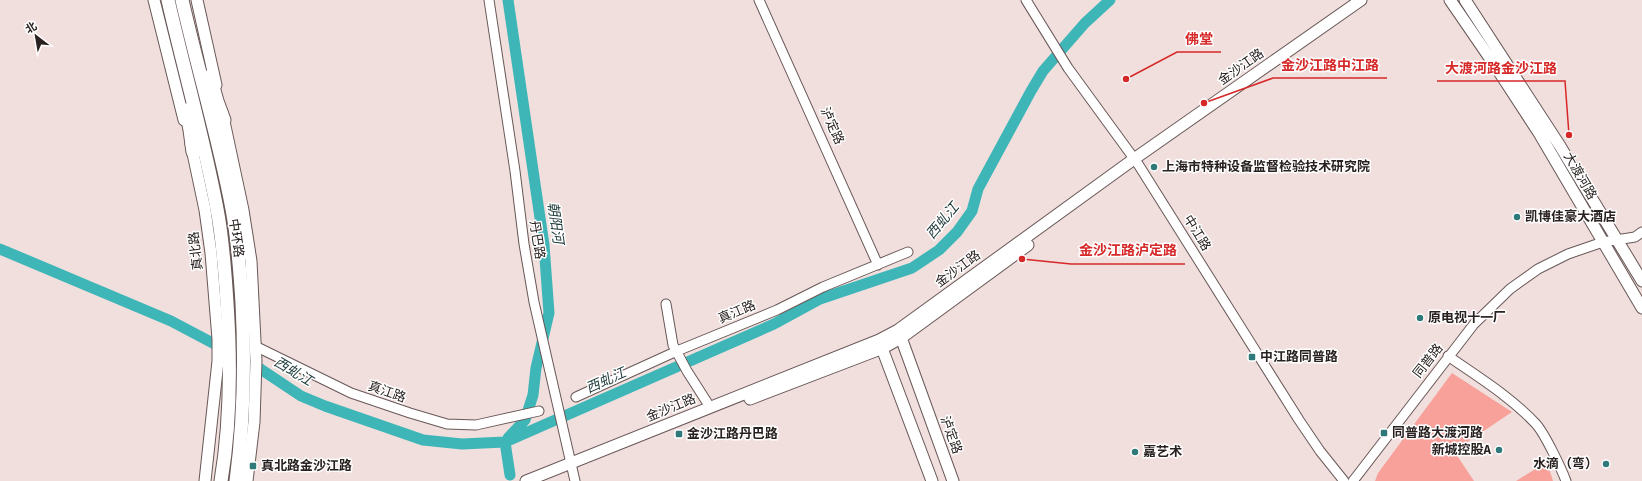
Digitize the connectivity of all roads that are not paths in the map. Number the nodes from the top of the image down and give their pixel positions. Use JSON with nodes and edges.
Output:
{"nodes":[{"id":1,"x":154,"y":0,"type":"edge"},
{"id":2,"x":167,"y":0,"type":"edge"},
{"id":3,"x":182,"y":0,"type":"edge"},
{"id":4,"x":188,"y":0,"type":"edge"},
{"id":5,"x":197,"y":0,"type":"edge"},
{"id":6,"x":488,"y":0,"type":"edge"},
{"id":7,"x":759,"y":0,"type":"edge"},
{"id":8,"x":1026,"y":0,"type":"edge"},
{"id":9,"x":1362,"y":0,"type":"edge"},
{"id":10,"x":1372,"y":0,"type":"edge"},
{"id":11,"x":1450,"y":0,"type":"edge"},
{"id":12,"x":1465,"y":0,"type":"edge"},
{"id":13,"x":224,"y":120,"type":"junction"},
{"id":14,"x":193,"y":152,"type":"junction"},
{"id":15,"x":1136,"y":162,"type":"junction"},
{"id":16,"x":1642,"y":232,"type":"edge"},
{"id":17,"x":1617,"y":239,"type":"junction"},
{"id":18,"x":1603,"y":242,"type":"junction"},
{"id":19,"x":908,"y":252,"type":"dead end"},
{"id":20,"x":878,"y":265,"type":"junction"},
{"id":21,"x":1642,"y":281,"type":"edge"},
{"id":22,"x":666,"y":304,"type":"dead end"},
{"id":23,"x":1642,"y":308,"type":"edge"},
{"id":24,"x":899,"y":334,"type":"junction"},
{"id":25,"x":224,"y":342,"type":"junction"},
{"id":26,"x":881,"y":344,"type":"junction"},
{"id":27,"x":255,"y":346,"type":"junction"},
{"id":28,"x":677,"y":353,"type":"junction"},
{"id":29,"x":1448,"y":356,"type":"junction"},
{"id":30,"x":576,"y":397,"type":"dead end"},
{"id":31,"x":710,"y":407,"type":"junction"},
{"id":32,"x":539,"y":411,"type":"dead end"},
{"id":33,"x":572,"y":466,"type":"junction"},
{"id":34,"x":205,"y":481,"type":"edge"},
{"id":35,"x":221,"y":481,"type":"edge"},
{"id":36,"x":236,"y":481,"type":"edge"},
{"id":37,"x":247,"y":481,"type":"edge"},
{"id":38,"x":526,"y":481,"type":"edge"},
{"id":39,"x":542,"y":481,"type":"edge"},
{"id":40,"x":575,"y":481,"type":"edge"},
{"id":41,"x":932,"y":481,"type":"edge"},
{"id":42,"x":953,"y":481,"type":"edge"},
{"id":43,"x":1344,"y":481,"type":"edge"},
{"id":44,"x":1353,"y":481,"type":"edge"},
{"id":45,"x":1566,"y":481,"type":"edge"}],
"edges":[{"from":1,"to":14,"type":"main road","name":"真北路"},
{"from":2,"to":14,"type":"highway"},
{"from":2,"to":25,"type":"highway","name":"中环路"},
{"from":3,"to":36,"type":"highway","name":"中环路"},
{"from":4,"to":13,"type":"highway"},
{"from":5,"to":13,"type":"main road"},
{"from":6,"to":33,"type":"street","name":"丹巴路"},
{"from":7,"to":20,"type":"street","name":"泸定路"},
{"from":8,"to":15,"type":"street","name":"中江路"},
{"from":9,"to":15,"type":"main road","name":"金沙江路"},
{"from":10,"to":15,"type":"main road","name":"金沙江路"},
{"from":11,"to":18,"type":"main road","name":"大渡河路"},
{"from":12,"to":17,"type":"main road","name":"大渡河路"},
{"from":13,"to":27,"type":"main road"},
{"from":14,"to":25,"type":"main road","name":"真北路"},
{"from":15,"to":24,"type":"main road","name":"金沙江路"},
{"from":15,"to":43,"type":"street","name":"中江路"},
{"from":16,"to":17,"type":"street","name":"同普路"},
{"from":17,"to":18,"type":"street","name":"同普路"},
{"from":17,"to":21,"type":"main road","name":"大渡河路"},
{"from":18,"to":23,"type":"main road","name":"大渡河路"},
{"from":18,"to":29,"type":"street","name":"同普路"},
{"from":19,"to":20,"type":"street","name":"真江路"},
{"from":20,"to":28,"type":"street","name":"真江路"},
{"from":22,"to":28,"type":"street"},
{"from":24,"to":26,"type":"main road","name":"金沙江路"},
{"from":24,"to":42,"type":"main road","name":"泸定路"},
{"from":25,"to":34,"type":"main road","name":"真北路"},
{"from":25,"to":35,"type":"highway","name":"中环路"},
{"from":26,"to":31,"type":"main road","name":"金沙江路"},
{"from":26,"to":33,"type":"main road","name":"金沙江路"},
{"from":26,"to":41,"type":"main road"},
{"from":27,"to":32,"type":"street","name":"真江路"},
{"from":27,"to":37,"type":"main road"},
{"from":28,"to":30,"type":"street","name":"真江路"},
{"from":28,"to":31,"type":"street"},
{"from":29,"to":44,"type":"street","name":"同普路"},
{"from":29,"to":45,"type":"street"},
{"from":31,"to":33,"type":"main road","name":"金沙江路"},
{"from":33,"to":38,"type":"main road","name":"金沙江路"},
{"from":33,"to":39,"type":"main road","name":"金沙江路"},
{"from":33,"to":40,"type":"street","name":"丹巴路"}]}
